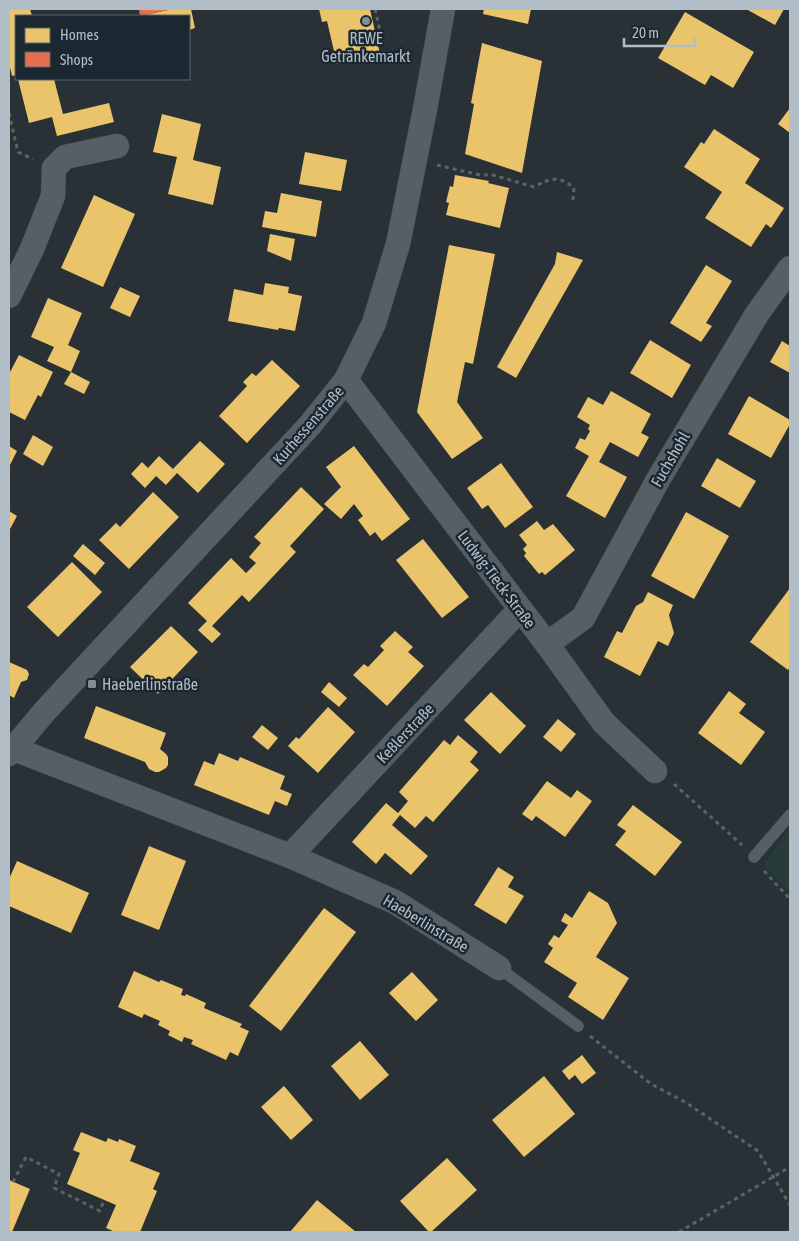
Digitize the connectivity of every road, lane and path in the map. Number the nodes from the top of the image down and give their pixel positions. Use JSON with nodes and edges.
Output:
{"nodes":[{"id":1,"x":375,"y":9,"type":"edge"},
{"id":2,"x":443,"y":9,"type":"edge"},
{"id":3,"x":384,"y":48,"type":"dead end"},
{"id":4,"x":9,"y":112,"type":"edge"},
{"id":5,"x":118,"y":146,"type":"dead end"},
{"id":6,"x":434,"y":164,"type":"dead end"},
{"id":7,"x":54,"y":168,"type":"junction"},
{"id":8,"x":573,"y":200,"type":"dead end"},
{"id":9,"x":790,"y":268,"type":"edge"},
{"id":10,"x":9,"y":296,"type":"edge"},
{"id":11,"x":346,"y":380,"type":"junction"},
{"id":12,"x":520,"y":609,"type":"junction"},
{"id":13,"x":547,"y":644,"type":"junction"},
{"id":14,"x":10,"y":750,"type":"edge"},
{"id":15,"x":655,"y":771,"type":"joint"},
{"id":16,"x":790,"y":815,"type":"edge"},
{"id":17,"x":290,"y":856,"type":"junction"},
{"id":18,"x":754,"y":857,"type":"junction"},
{"id":19,"x":790,"y":899,"type":"edge"},
{"id":20,"x":499,"y":968,"type":"joint"},
{"id":21,"x":578,"y":1026,"type":"joint"},
{"id":22,"x":790,"y":1167,"type":"edge"},
{"id":23,"x":774,"y":1177,"type":"junction"},
{"id":24,"x":13,"y":1182,"type":"dead end"},
{"id":25,"x":104,"y":1200,"type":"dead end"},
{"id":26,"x":790,"y":1205,"type":"edge"},
{"id":27,"x":679,"y":1232,"type":"edge"}],
"edges":[{"from":1,"to":3,"type":"path"},
{"from":2,"to":11,"type":"street","name":"Kurhessenstraße"},
{"from":4,"to":7,"type":"path"},
{"from":5,"to":7,"type":"street"},
{"from":6,"to":8,"type":"path"},
{"from":7,"to":10,"type":"street"},
{"from":9,"to":13,"type":"street","name":"Fuchshohl"},
{"from":11,"to":12,"type":"street","name":"Ludwig-Tieck-Straße"},
{"from":11,"to":14,"type":"street","name":"Kurhessenstraße"},
{"from":12,"to":13,"type":"street","name":"Ludwig-Tieck-Straße"},
{"from":12,"to":17,"type":"street","name":"Keßlerstraße"},
{"from":13,"to":15,"type":"street","name":"Ludwig-Tieck-Straße"},
{"from":14,"to":17,"type":"street","name":"Haeberlinstraße"},
{"from":15,"to":18,"type":"path"},
{"from":16,"to":18,"type":"lane"},
{"from":17,"to":20,"type":"street","name":"Haeberlinstraße"},
{"from":18,"to":19,"type":"path"},
{"from":20,"to":21,"type":"lane","name":"Haeberlinstraße"},
{"from":21,"to":23,"type":"path"},
{"from":22,"to":23,"type":"path"},
{"from":23,"to":26,"type":"path"},
{"from":23,"to":27,"type":"path"},
{"from":24,"to":25,"type":"path"}]}
